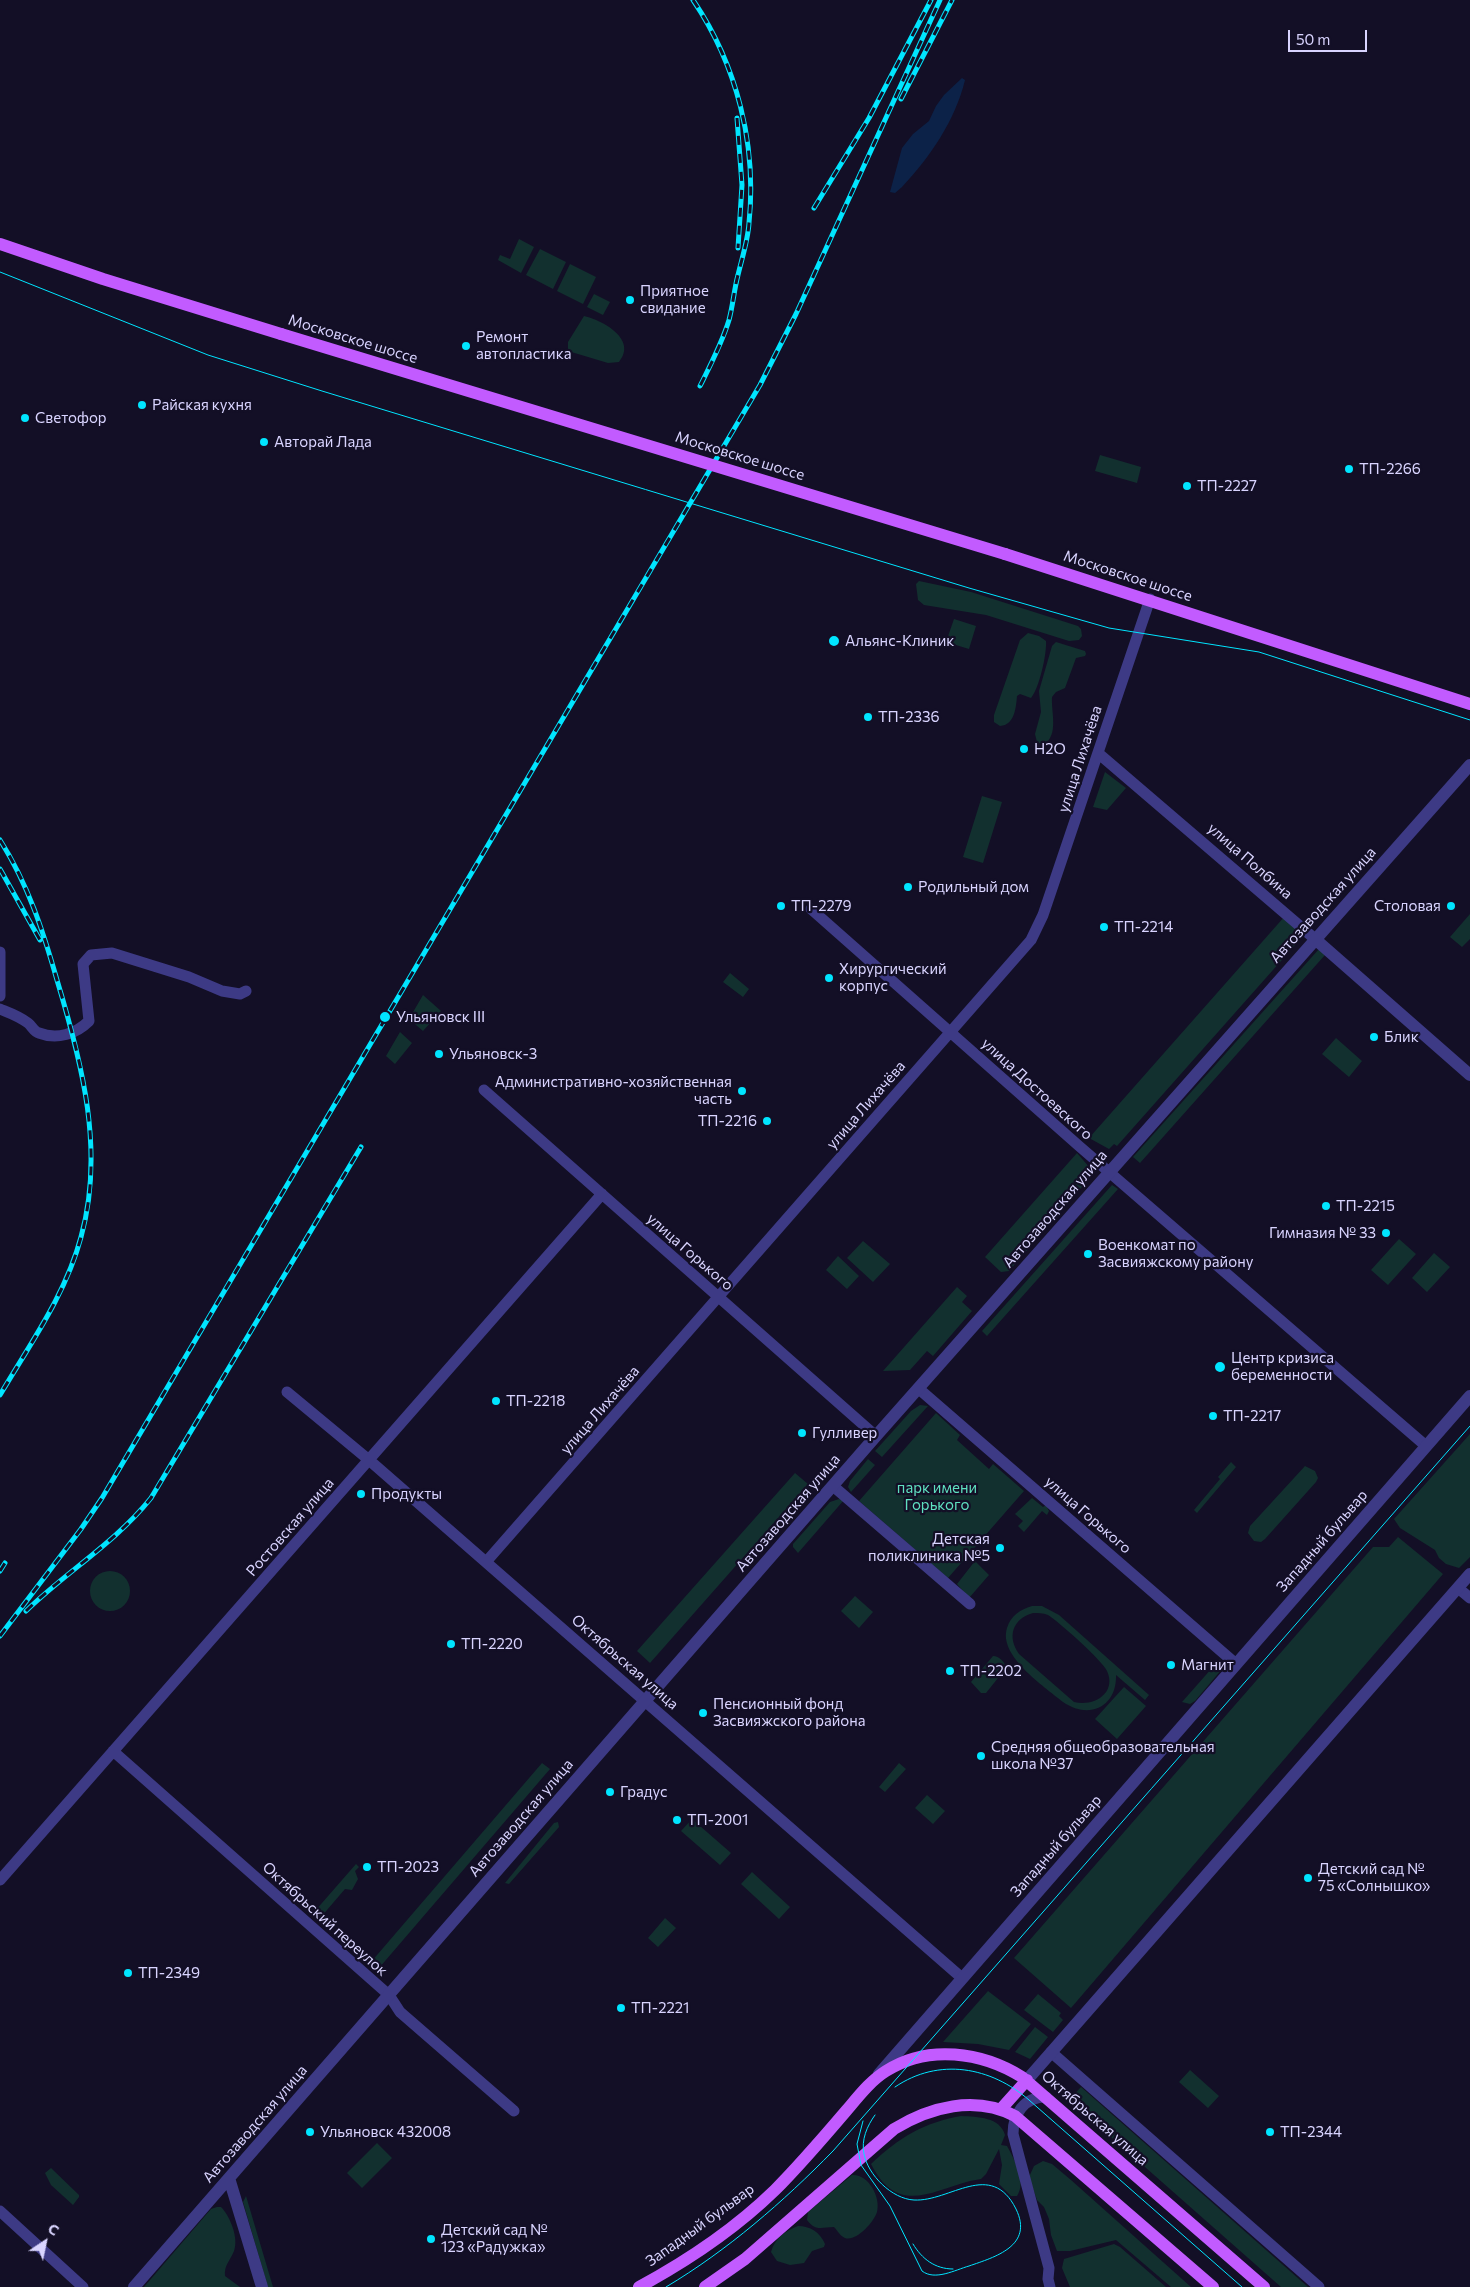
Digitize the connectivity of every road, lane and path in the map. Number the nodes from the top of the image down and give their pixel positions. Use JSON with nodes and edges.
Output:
{"nodes":[{"id":1,"x":0,"y":244,"type":"edge"},
{"id":2,"x":1150,"y":599,"type":"junction"},
{"id":3,"x":1470,"y":704,"type":"edge"},
{"id":4,"x":1098,"y":753,"type":"junction"},
{"id":5,"x":1470,"y":764,"type":"edge"},
{"id":6,"x":811,"y":909,"type":"dead end"},
{"id":7,"x":1315,"y":939,"type":"junction"},
{"id":8,"x":0,"y":952,"type":"edge"},
{"id":9,"x":246,"y":991,"type":"dead end"},
{"id":10,"x":0,"y":996,"type":"edge"},
{"id":11,"x":0,"y":1009,"type":"edge"},
{"id":12,"x":950,"y":1031,"type":"junction"},
{"id":13,"x":1470,"y":1075,"type":"edge"},
{"id":14,"x":484,"y":1090,"type":"dead end"},
{"id":15,"x":1108,"y":1172,"type":"junction"},
{"id":16,"x":602,"y":1194,"type":"junction"},
{"id":17,"x":719,"y":1298,"type":"junction"},
{"id":18,"x":919,"y":1389,"type":"junction"},
{"id":19,"x":288,"y":1392,"type":"dead end"},
{"id":20,"x":1470,"y":1396,"type":"edge"},
{"id":21,"x":876,"y":1436,"type":"junction"},
{"id":22,"x":1426,"y":1446,"type":"junction"},
{"id":23,"x":369,"y":1460,"type":"junction"},
{"id":24,"x":833,"y":1486,"type":"junction"},
{"id":25,"x":486,"y":1562,"type":"junction"},
{"id":26,"x":1470,"y":1574,"type":"edge"},
{"id":27,"x":1458,"y":1588,"type":"junction"},
{"id":28,"x":1470,"y":1598,"type":"edge"},
{"id":29,"x":970,"y":1604,"type":"dead end"},
{"id":30,"x":1236,"y":1664,"type":"junction"},
{"id":31,"x":645,"y":1701,"type":"junction"},
{"id":32,"x":113,"y":1751,"type":"junction"},
{"id":33,"x":0,"y":1880,"type":"edge"},
{"id":34,"x":962,"y":1978,"type":"junction"},
{"id":35,"x":389,"y":1995,"type":"junction"},
{"id":36,"x":1051,"y":2052,"type":"junction"},
{"id":37,"x":876,"y":2078,"type":"junction"},
{"id":38,"x":1027,"y":2080,"type":"junction"},
{"id":39,"x":1046,"y":2097,"type":"junction"},
{"id":40,"x":1011,"y":2098,"type":"junction"},
{"id":41,"x":1001,"y":2109,"type":"junction"},
{"id":42,"x":514,"y":2111,"type":"dead end"},
{"id":43,"x":1015,"y":2116,"type":"junction"},
{"id":44,"x":229,"y":2178,"type":"junction"},
{"id":45,"x":0,"y":2211,"type":"edge"},
{"id":46,"x":83,"y":2287,"type":"edge"},
{"id":47,"x":134,"y":2287,"type":"edge"},
{"id":48,"x":262,"y":2287,"type":"edge"},
{"id":49,"x":639,"y":2287,"type":"edge"},
{"id":50,"x":705,"y":2287,"type":"edge"},
{"id":51,"x":1050,"y":2287,"type":"edge"},
{"id":52,"x":1213,"y":2287,"type":"edge"},
{"id":53,"x":1264,"y":2287,"type":"edge"},
{"id":54,"x":1319,"y":2287,"type":"edge"}],
"edges":[{"from":1,"to":2,"type":"main road","name":"Московское шоссе","bridge":true},
{"from":2,"to":3,"type":"main road","name":"Московское шоссе"},
{"from":2,"to":4,"type":"street","name":"улица Лихачёва"},
{"from":4,"to":7,"type":"street","name":"улица Полбина"},
{"from":4,"to":12,"type":"street","name":"улица Лихачёва"},
{"from":5,"to":7,"type":"street","name":"Автозаводская улица"},
{"from":6,"to":12,"type":"street","name":"улица Достоевского"},
{"from":7,"to":13,"type":"street","name":"улица Полбина"},
{"from":7,"to":15,"type":"street","name":"Автозаводская улица"},
{"from":8,"to":10,"type":"street"},
{"from":9,"to":11,"type":"street"},
{"from":12,"to":15,"type":"street","name":"улица Достоевского"},
{"from":12,"to":17,"type":"street","name":"улица Лихачёва"},
{"from":14,"to":16,"type":"street","name":"улица Горького"},
{"from":15,"to":18,"type":"street","name":"Автозаводская улица"},
{"from":15,"to":22,"type":"street","name":"улица Достоевского"},
{"from":16,"to":17,"type":"street","name":"улица Горького"},
{"from":16,"to":23,"type":"street","name":"Ростовская улица"},
{"from":17,"to":21,"type":"street","name":"улица Горького"},
{"from":17,"to":25,"type":"street","name":"улица Лихачёва"},
{"from":18,"to":21,"type":"street","name":"Автозаводская улица"},
{"from":18,"to":30,"type":"street","name":"улица Горького"},
{"from":19,"to":23,"type":"street","name":"Октябрьская улица"},
{"from":20,"to":22,"type":"street","name":"Западный бульвар"},
{"from":21,"to":24,"type":"street","name":"Автозаводская улица"},
{"from":22,"to":30,"type":"street","name":"Западный бульвар"},
{"from":23,"to":25,"type":"street","name":"Октябрьская улица"},
{"from":23,"to":32,"type":"street","name":"Ростовская улица"},
{"from":24,"to":29,"type":"street"},
{"from":24,"to":31,"type":"street","name":"Автозаводская улица"},
{"from":25,"to":31,"type":"street","name":"Октябрьская улица"},
{"from":26,"to":27,"type":"street"},
{"from":27,"to":28,"type":"street"},
{"from":27,"to":36,"type":"street"},
{"from":30,"to":34,"type":"street","name":"Западный бульвар"},
{"from":31,"to":34,"type":"street","name":"Октябрьская улица"},
{"from":31,"to":35,"type":"street","name":"Автозаводская улица"},
{"from":32,"to":33,"type":"street","name":"Ростовская улица"},
{"from":32,"to":35,"type":"street","name":"Октябрьский переулок"},
{"from":34,"to":37,"type":"street","name":"Западный бульвар"},
{"from":35,"to":42,"type":"street","name":"Октябрьский переулок"},
{"from":35,"to":44,"type":"street","name":"Автозаводская улица"},
{"from":36,"to":38,"type":"street"},
{"from":36,"to":54,"type":"street"},
{"from":37,"to":38,"type":"main road","name":"Октябрьская улица"},
{"from":37,"to":49,"type":"main road","name":"Западный бульвар"},
{"from":38,"to":39,"type":"main road","name":"Октябрьская улица"},
{"from":38,"to":40,"type":"main road"},
{"from":39,"to":43,"type":"street"},
{"from":39,"to":53,"type":"main road","name":"Октябрьская улица"},
{"from":40,"to":41,"type":"main road"},
{"from":40,"to":43,"type":"street"},
{"from":41,"to":43,"type":"main road"},
{"from":41,"to":50,"type":"main road"},
{"from":43,"to":51,"type":"street"},
{"from":43,"to":52,"type":"main road"},
{"from":44,"to":47,"type":"street","name":"Автозаводская улица"},
{"from":44,"to":48,"type":"street"},
{"from":45,"to":46,"type":"street"}]}
